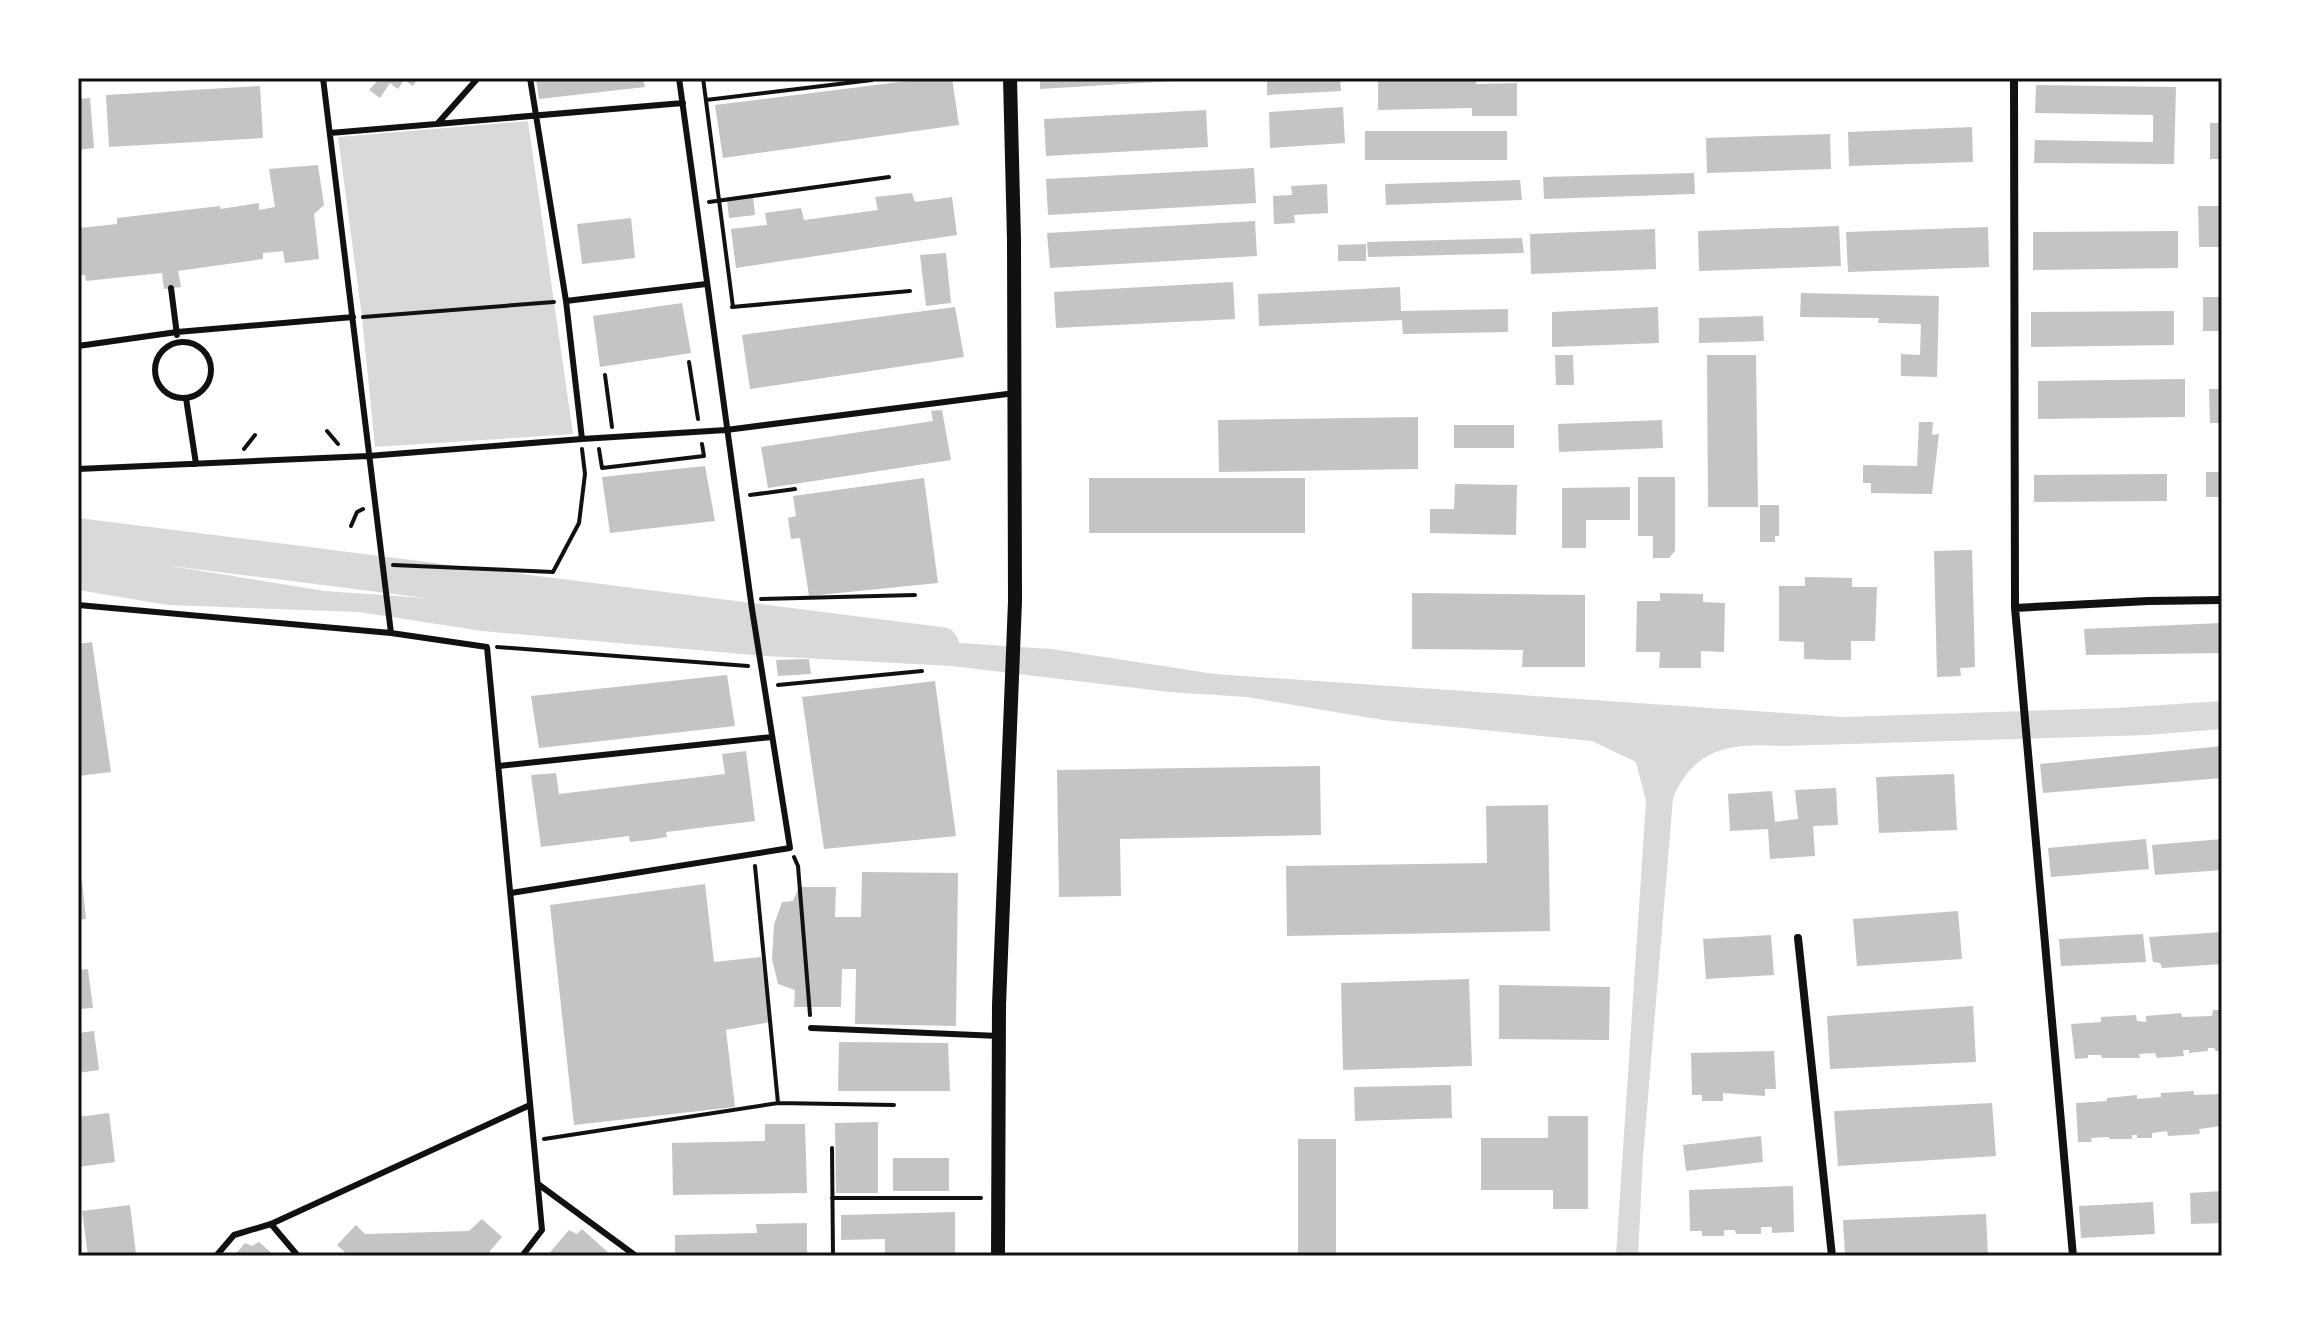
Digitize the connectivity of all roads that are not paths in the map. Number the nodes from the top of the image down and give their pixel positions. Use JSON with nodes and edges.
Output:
{"nodes":[{"id":1,"x":323,"y":78,"type":"edge"},
{"id":2,"x":478,"y":78,"type":"edge"},
{"id":3,"x":530,"y":78,"type":"edge"},
{"id":4,"x":679,"y":78,"type":"edge"},
{"id":5,"x":1010,"y":78,"type":"edge"},
{"id":6,"x":2014,"y":78,"type":"edge"},
{"id":7,"x":683,"y":103,"type":"junction"},
{"id":8,"x":535,"y":115,"type":"junction"},
{"id":9,"x":437,"y":123,"type":"junction"},
{"id":10,"x":330,"y":133,"type":"junction"},
{"id":11,"x":706,"y":284,"type":"junction"},
{"id":12,"x":171,"y":288,"type":"dead end"},
{"id":13,"x":566,"y":301,"type":"junction"},
{"id":14,"x":353,"y":317,"type":"junction"},
{"id":15,"x":177,"y":332,"type":"junction"},
{"id":16,"x":178,"y":342,"type":"junction"},
{"id":17,"x":78,"y":346,"type":"edge"},
{"id":18,"x":1015,"y":393,"type":"junction"},
{"id":19,"x":186,"y":398,"type":"junction"},
{"id":20,"x":726,"y":430,"type":"junction"},
{"id":21,"x":582,"y":439,"type":"junction"},
{"id":22,"x":368,"y":456,"type":"junction"},
{"id":23,"x":196,"y":464,"type":"junction"},
{"id":24,"x":78,"y":469,"type":"edge"},
{"id":25,"x":2222,"y":600,"type":"edge"},
{"id":26,"x":78,"y":605,"type":"edge"},
{"id":27,"x":2015,"y":608,"type":"junction"},
{"id":28,"x":391,"y":633,"type":"junction"},
{"id":29,"x":772,"y":737,"type":"junction"},
{"id":30,"x":499,"y":766,"type":"junction"},
{"id":31,"x":511,"y":893,"type":"junction"},
{"id":32,"x":1798,"y":938,"type":"dead end"},
{"id":33,"x":811,"y":1028,"type":"road end"},
{"id":34,"x":999,"y":1036,"type":"junction"},
{"id":35,"x":530,"y":1105,"type":"junction"},
{"id":36,"x":538,"y":1184,"type":"junction"},
{"id":37,"x":271,"y":1224,"type":"junction"},
{"id":38,"x":216,"y":1256,"type":"edge"},
{"id":39,"x":298,"y":1256,"type":"edge"},
{"id":40,"x":522,"y":1256,"type":"edge"},
{"id":41,"x":636,"y":1256,"type":"edge"},
{"id":42,"x":998,"y":1256,"type":"edge"},
{"id":43,"x":1832,"y":1256,"type":"edge"},
{"id":44,"x":2073,"y":1256,"type":"edge"}],
"edges":[{"from":1,"to":10,"type":"lane"},
{"from":2,"to":9,"type":"lane"},
{"from":3,"to":8,"type":"lane"},
{"from":4,"to":7,"type":"lane"},
{"from":5,"to":18,"type":"street"},
{"from":6,"to":27,"type":"street"},
{"from":7,"to":8,"type":"lane"},
{"from":7,"to":11,"type":"lane"},
{"from":8,"to":9,"type":"lane"},
{"from":8,"to":13,"type":"lane"},
{"from":9,"to":10,"type":"lane"},
{"from":10,"to":14,"type":"lane"},
{"from":11,"to":13,"type":"lane"},
{"from":11,"to":20,"type":"lane"},
{"from":12,"to":15,"type":"lane"},
{"from":13,"to":21,"type":"lane"},
{"from":14,"to":15,"type":"lane"},
{"from":14,"to":22,"type":"lane"},
{"from":15,"to":16,"type":"lane"},
{"from":15,"to":17,"type":"lane"},
{"from":16,"to":19,"type":"lane"},
{"from":16,"to":19,"type":"lane"},
{"from":18,"to":20,"type":"lane"},
{"from":18,"to":34,"type":"street"},
{"from":19,"to":23,"type":"lane"},
{"from":20,"to":21,"type":"lane"},
{"from":20,"to":29,"type":"lane"},
{"from":21,"to":22,"type":"lane"},
{"from":22,"to":23,"type":"lane"},
{"from":22,"to":28,"type":"lane"},
{"from":23,"to":24,"type":"lane"},
{"from":25,"to":27,"type":"street"},
{"from":26,"to":28,"type":"lane"},
{"from":27,"to":44,"type":"street"},
{"from":28,"to":30,"type":"lane"},
{"from":29,"to":30,"type":"lane"},
{"from":29,"to":31,"type":"lane"},
{"from":30,"to":31,"type":"lane"},
{"from":31,"to":35,"type":"lane"},
{"from":32,"to":43,"type":"street"},
{"from":33,"to":34,"type":"lane"},
{"from":34,"to":42,"type":"street"},
{"from":35,"to":36,"type":"lane"},
{"from":35,"to":37,"type":"lane"},
{"from":36,"to":40,"type":"lane"},
{"from":36,"to":41,"type":"lane"},
{"from":37,"to":38,"type":"lane"},
{"from":37,"to":39,"type":"lane"}]}
